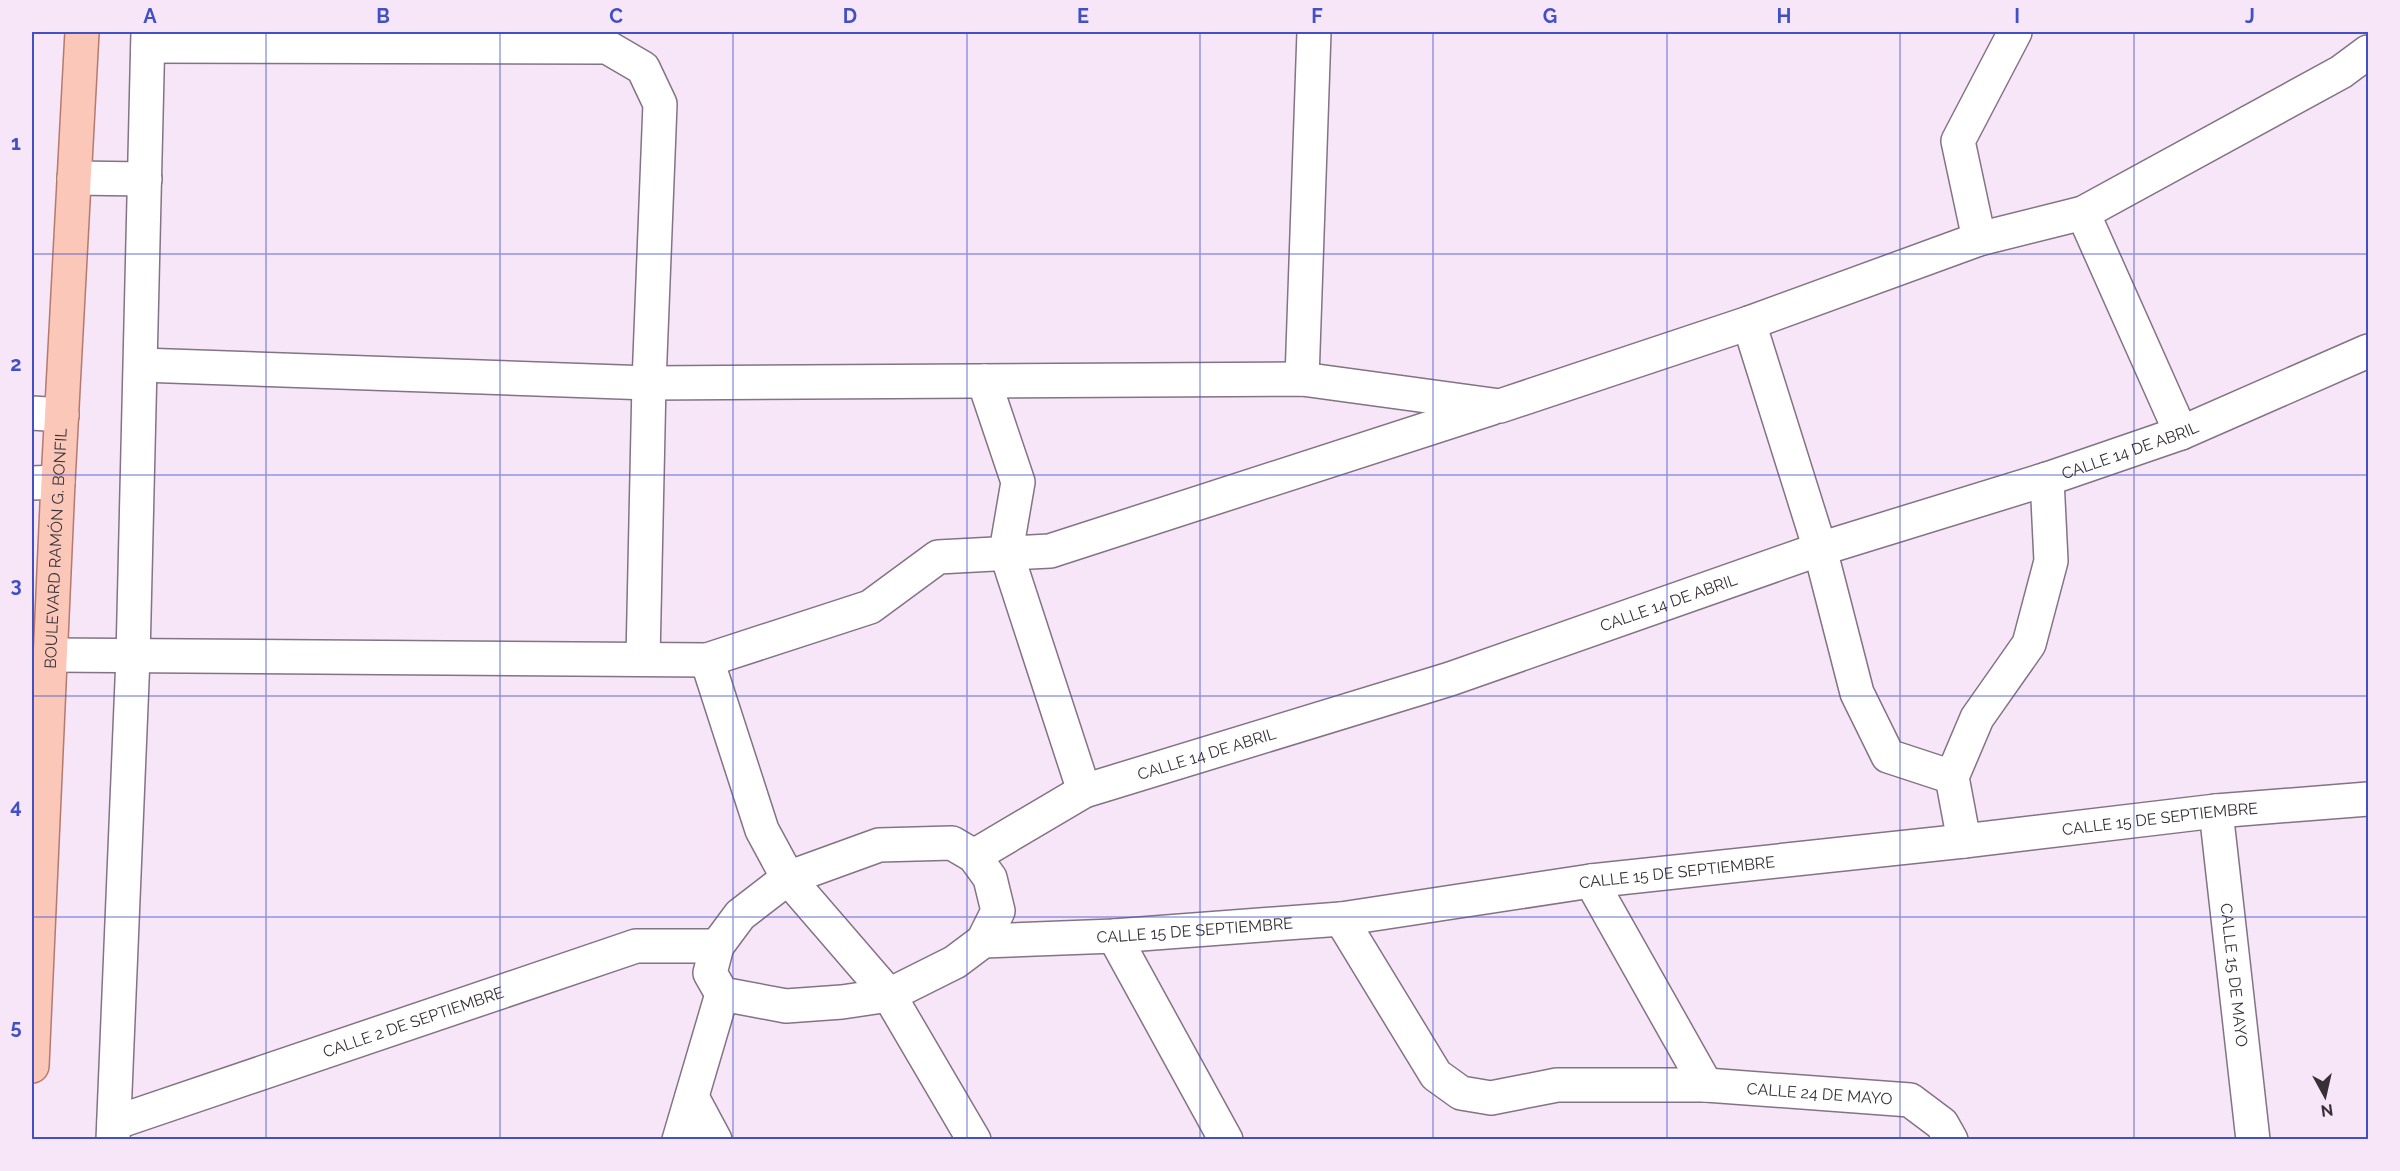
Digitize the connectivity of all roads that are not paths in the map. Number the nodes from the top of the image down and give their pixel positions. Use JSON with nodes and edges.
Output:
{"nodes":[{"id":1,"x":82,"y":32,"type":"edge"},
{"id":2,"x":1314,"y":32,"type":"edge"},
{"id":3,"x":2015,"y":32,"type":"edge"},
{"id":4,"x":148,"y":39,"type":"edge"},
{"id":5,"x":2368,"y":52,"type":"edge"},
{"id":6,"x":74,"y":178,"type":"junction"},
{"id":7,"x":145,"y":179,"type":"junction"},
{"id":8,"x":2083,"y":213,"type":"junction"},
{"id":9,"x":1978,"y":239,"type":"junction"},
{"id":10,"x":1749,"y":323,"type":"junction"},
{"id":11,"x":2368,"y":351,"type":"edge"},
{"id":12,"x":141,"y":365,"type":"junction"},
{"id":13,"x":1302,"y":379,"type":"junction"},
{"id":14,"x":984,"y":381,"type":"junction"},
{"id":15,"x":649,"y":383,"type":"junction"},
{"id":16,"x":1500,"y":406,"type":"junction"},
{"id":17,"x":47,"y":414,"type":"edge"},
{"id":18,"x":2181,"y":433,"type":"junction"},
{"id":19,"x":2047,"y":479,"type":"junction"},
{"id":20,"x":45,"y":482,"type":"edge"},
{"id":21,"x":1820,"y":549,"type":"junction"},
{"id":22,"x":1006,"y":552,"type":"junction"},
{"id":23,"x":50,"y":656,"type":"junction"},
{"id":24,"x":133,"y":657,"type":"junction"},
{"id":25,"x":643,"y":659,"type":"junction"},
{"id":26,"x":707,"y":660,"type":"junction"},
{"id":27,"x":1952,"y":777,"type":"junction"},
{"id":28,"x":1084,"y":791,"type":"junction"},
{"id":29,"x":2368,"y":799,"type":"edge"},
{"id":30,"x":2216,"y":811,"type":"junction"},
{"id":31,"x":1964,"y":841,"type":"junction"},
{"id":32,"x":974,"y":856,"type":"junction"},
{"id":33,"x":788,"y":878,"type":"junction"},
{"id":34,"x":1591,"y":880,"type":"junction"},
{"id":35,"x":1341,"y":919,"type":"junction"},
{"id":36,"x":1114,"y":936,"type":"junction"},
{"id":37,"x":983,"y":941,"type":"junction"},
{"id":38,"x":717,"y":946,"type":"junction"},
{"id":39,"x":722,"y":994,"type":"junction"},
{"id":40,"x":889,"y":995,"type":"junction"},
{"id":41,"x":32,"y":1066,"type":"edge"},
{"id":42,"x":1707,"y":1085,"type":"junction"},
{"id":43,"x":692,"y":1097,"type":"junction"},
{"id":44,"x":114,"y":1131,"type":"edge"},
{"id":45,"x":679,"y":1140,"type":"edge"},
{"id":46,"x":715,"y":1140,"type":"edge"},
{"id":47,"x":974,"y":1140,"type":"edge"},
{"id":48,"x":1226,"y":1140,"type":"edge"},
{"id":49,"x":1951,"y":1140,"type":"edge"},
{"id":50,"x":2253,"y":1140,"type":"edge"}],
"edges":[{"from":1,"to":6,"type":"main road","name":"BOULEVARD RAMÓN G. BONFIL"},
{"from":2,"to":13,"type":"street"},
{"from":3,"to":9,"type":"street"},
{"from":4,"to":7,"type":"street"},
{"from":4,"to":15,"type":"street"},
{"from":5,"to":8,"type":"street"},
{"from":6,"to":7,"type":"street"},
{"from":6,"to":17,"type":"main road","name":"BOULEVARD RAMÓN G. BONFIL"},
{"from":7,"to":12,"type":"street"},
{"from":8,"to":9,"type":"street"},
{"from":8,"to":18,"type":"street"},
{"from":9,"to":10,"type":"street"},
{"from":10,"to":16,"type":"street"},
{"from":10,"to":21,"type":"street"},
{"from":11,"to":18,"type":"street","name":"CALLE 14 DE ABRIL"},
{"from":12,"to":15,"type":"street"},
{"from":12,"to":24,"type":"street"},
{"from":13,"to":14,"type":"street"},
{"from":13,"to":16,"type":"street"},
{"from":14,"to":15,"type":"street"},
{"from":14,"to":22,"type":"street"},
{"from":15,"to":25,"type":"street"},
{"from":16,"to":22,"type":"street"},
{"from":17,"to":20,"type":"main road","name":"BOULEVARD RAMÓN G. BONFIL"},
{"from":18,"to":19,"type":"street","name":"CALLE 14 DE ABRIL"},
{"from":19,"to":21,"type":"street","name":"CALLE 14 DE ABRIL"},
{"from":19,"to":27,"type":"street"},
{"from":20,"to":23,"type":"main road","name":"BOULEVARD RAMÓN G. BONFIL"},
{"from":21,"to":27,"type":"street"},
{"from":21,"to":28,"type":"street","name":"CALLE 14 DE ABRIL"},
{"from":22,"to":26,"type":"street"},
{"from":22,"to":28,"type":"street"},
{"from":23,"to":24,"type":"street"},
{"from":23,"to":41,"type":"main road","name":"BOULEVARD RAMÓN G. BONFIL"},
{"from":24,"to":25,"type":"street"},
{"from":24,"to":44,"type":"street"},
{"from":25,"to":26,"type":"street"},
{"from":26,"to":33,"type":"street"},
{"from":27,"to":31,"type":"street"},
{"from":28,"to":32,"type":"street","name":"CALLE 14 DE ABRIL"},
{"from":29,"to":30,"type":"street","name":"CALLE 15 DE SEPTIEMBRE"},
{"from":30,"to":31,"type":"street","name":"CALLE 15 DE SEPTIEMBRE"},
{"from":30,"to":50,"type":"street","name":"CALLE 15 DE MAYO"},
{"from":31,"to":34,"type":"street","name":"CALLE 15 DE SEPTIEMBRE"},
{"from":32,"to":33,"type":"street"},
{"from":32,"to":37,"type":"street"},
{"from":33,"to":38,"type":"street"},
{"from":33,"to":40,"type":"street"},
{"from":34,"to":35,"type":"street","name":"CALLE 15 DE SEPTIEMBRE"},
{"from":34,"to":42,"type":"street"},
{"from":35,"to":36,"type":"street","name":"CALLE 15 DE SEPTIEMBRE"},
{"from":35,"to":42,"type":"street","name":"CALLE 24 DE MAYO"},
{"from":36,"to":37,"type":"street","name":"CALLE 15 DE SEPTIEMBRE"},
{"from":36,"to":48,"type":"street"},
{"from":37,"to":40,"type":"street"},
{"from":38,"to":39,"type":"street"},
{"from":38,"to":44,"type":"street","name":"CALLE 2 DE SEPTIEMBRE"},
{"from":39,"to":40,"type":"street"},
{"from":39,"to":43,"type":"street"},
{"from":40,"to":47,"type":"street"},
{"from":42,"to":49,"type":"street","name":"CALLE 24 DE MAYO"},
{"from":43,"to":45,"type":"street"},
{"from":43,"to":46,"type":"street"}]}
